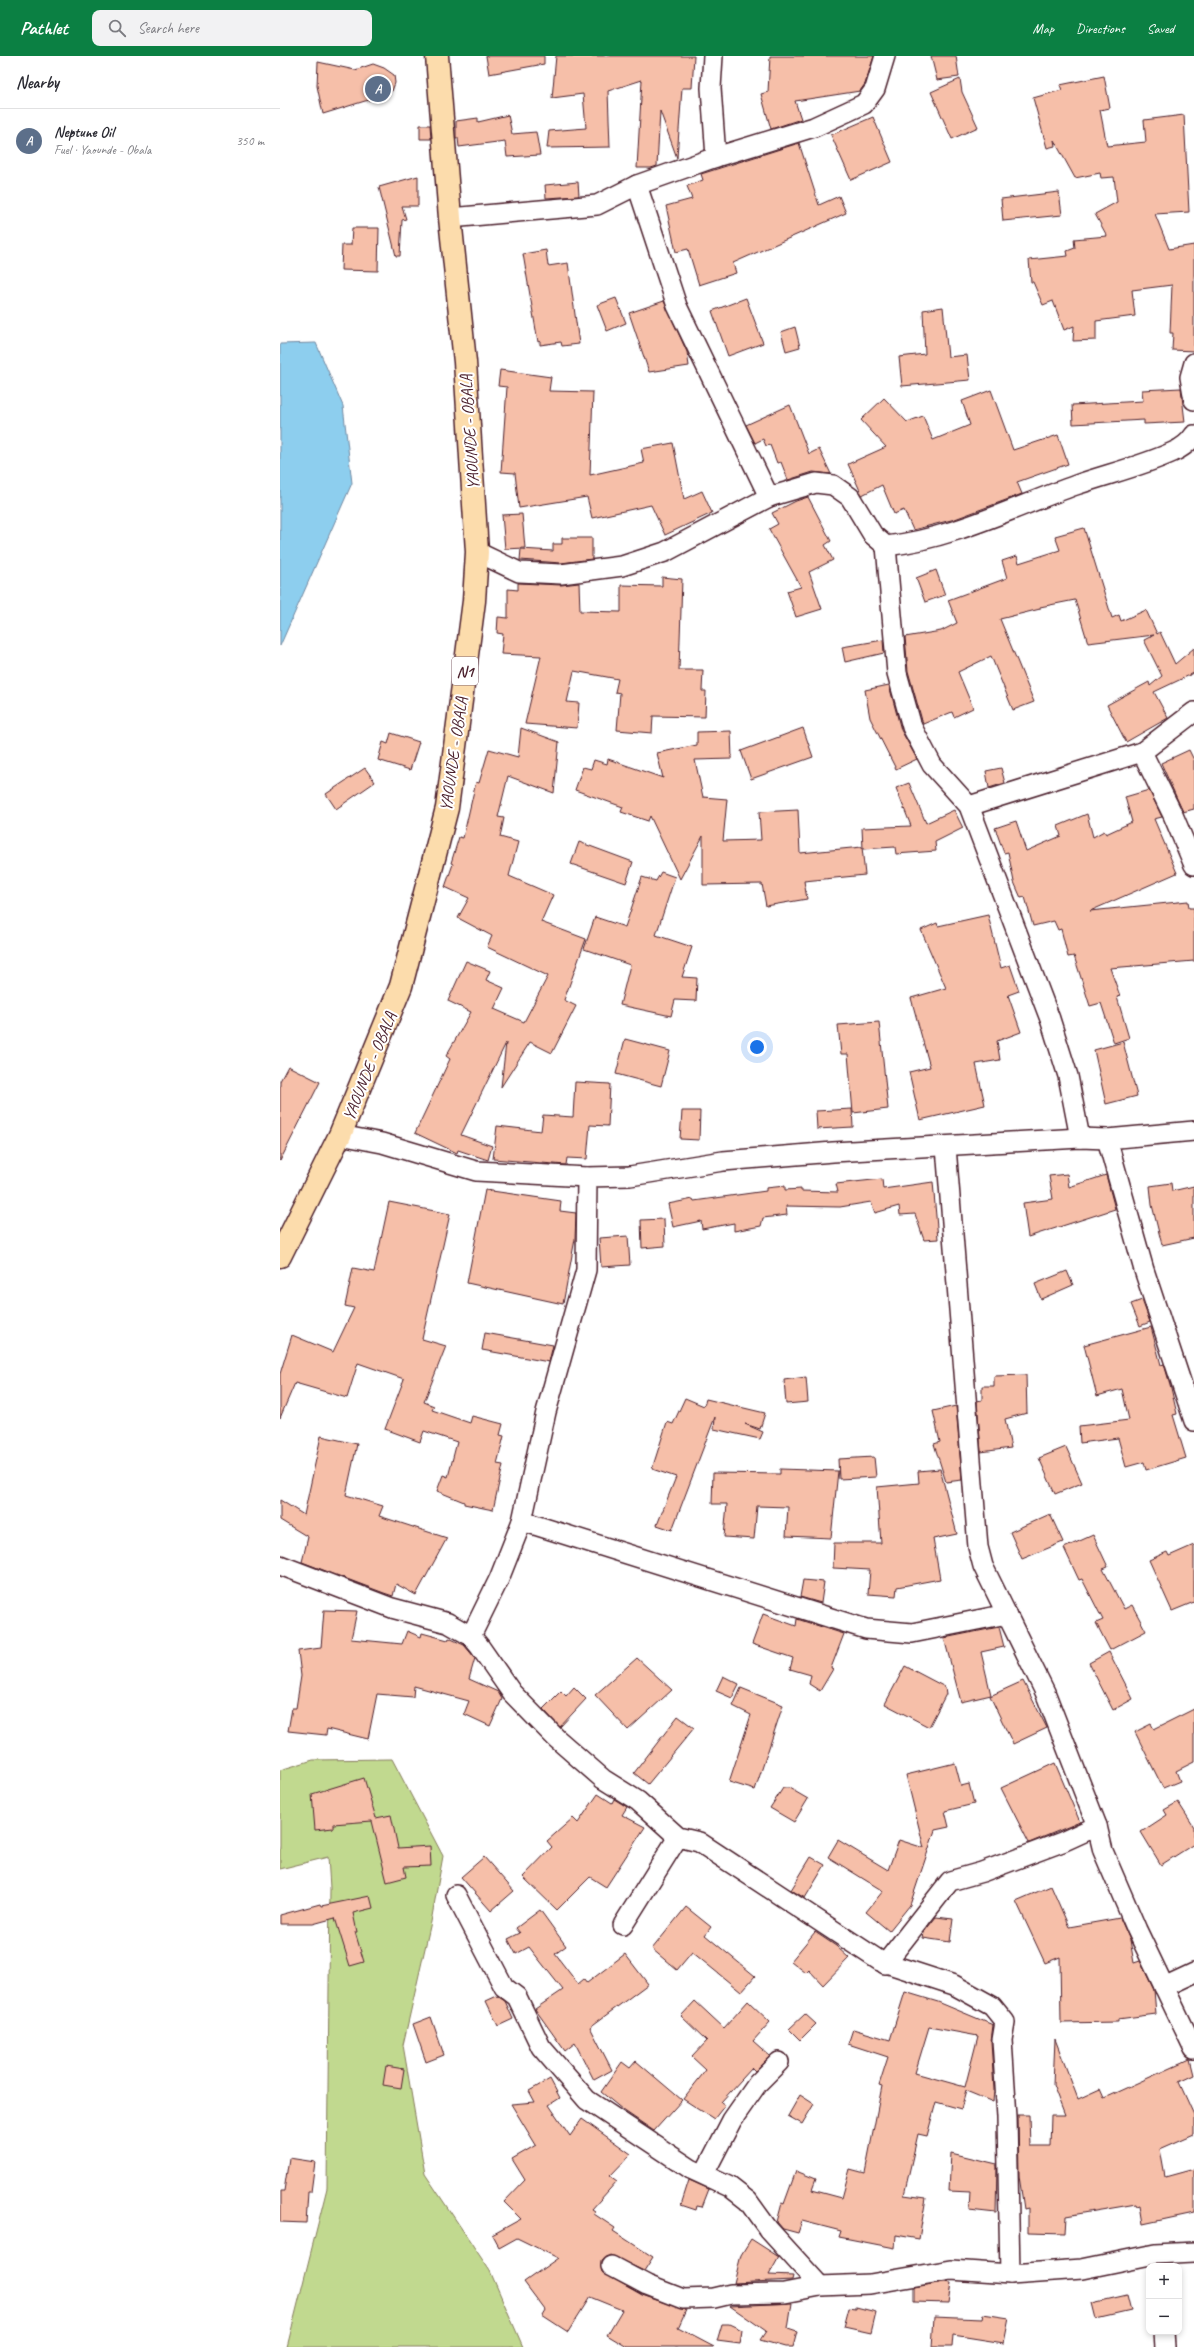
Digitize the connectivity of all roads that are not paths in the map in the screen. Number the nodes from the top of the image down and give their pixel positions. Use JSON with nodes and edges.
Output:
{"nodes":[{"id":1,"x":437,"y":56,"type":"edge"},
{"id":2,"x":713,"y":56,"type":"edge"},
{"id":3,"x":885,"y":56,"type":"edge"},
{"id":4,"x":716,"y":157,"type":"junction"},
{"id":5,"x":637,"y":185,"type":"junction"},
{"id":6,"x":450,"y":218,"type":"junction"},
{"id":7,"x":1194,"y":363,"type":"edge"},
{"id":8,"x":1194,"y":400,"type":"edge"},
{"id":9,"x":1194,"y":435,"type":"edge"},
{"id":10,"x":769,"y":497,"type":"junction"},
{"id":11,"x":886,"y":546,"type":"junction"},
{"id":12,"x":477,"y":552,"type":"junction"},
{"id":13,"x":1194,"y":712,"type":"edge"},
{"id":14,"x":1142,"y":752,"type":"junction"},
{"id":15,"x":969,"y":806,"type":"junction"},
{"id":16,"x":1194,"y":865,"type":"edge"},
{"id":17,"x":1194,"y":1131,"type":"edge"},
{"id":18,"x":340,"y":1135,"type":"junction"},
{"id":19,"x":1080,"y":1138,"type":"junction"},
{"id":20,"x":1107,"y":1139,"type":"junction"},
{"id":21,"x":946,"y":1147,"type":"junction"},
{"id":22,"x":587,"y":1178,"type":"junction"},
{"id":23,"x":280,"y":1256,"type":"edge"},
{"id":24,"x":1194,"y":1421,"type":"edge"},
{"id":25,"x":522,"y":1521,"type":"junction"},
{"id":26,"x":280,"y":1565,"type":"edge"},
{"id":27,"x":1007,"y":1614,"type":"junction"},
{"id":28,"x":471,"y":1636,"type":"junction"},
{"id":29,"x":1097,"y":1826,"type":"junction"},
{"id":30,"x":678,"y":1837,"type":"junction"},
{"id":31,"x":456,"y":1895,"type":"dead end"},
{"id":32,"x":623,"y":1925,"type":"dead end"},
{"id":33,"x":885,"y":1964,"type":"junction"},
{"id":34,"x":1194,"y":1973,"type":"edge"},
{"id":35,"x":1164,"y":1987,"type":"junction"},
{"id":36,"x":1194,"y":2049,"type":"edge"},
{"id":37,"x":779,"y":2062,"type":"dead end"},
{"id":38,"x":704,"y":2174,"type":"junction"},
{"id":39,"x":1194,"y":2252,"type":"edge"},
{"id":40,"x":1156,"y":2260,"type":"edge"},
{"id":41,"x":611,"y":2266,"type":"dead end"},
{"id":42,"x":1010,"y":2274,"type":"junction"},
{"id":43,"x":820,"y":2286,"type":"junction"},
{"id":44,"x":1164,"y":2335,"type":"edge"},
{"id":45,"x":1165,"y":2347,"type":"edge"}],
"edges":[{"from":1,"to":6,"type":"highway","name":"YAOUNDE - OBALA","number":"N1"},
{"from":2,"to":4,"type":"street"},
{"from":3,"to":4,"type":"street"},
{"from":4,"to":5,"type":"street"},
{"from":5,"to":6,"type":"street"},
{"from":5,"to":10,"type":"street"},
{"from":6,"to":12,"type":"highway","name":"YAOUNDE - OBALA","number":"N1"},
{"from":7,"to":8,"type":"street"},
{"from":9,"to":11,"type":"street"},
{"from":10,"to":11,"type":"street"},
{"from":10,"to":12,"type":"street"},
{"from":11,"to":15,"type":"street"},
{"from":12,"to":18,"type":"highway","name":"YAOUNDE - OBALA","number":"N1"},
{"from":13,"to":14,"type":"street"},
{"from":14,"to":15,"type":"street"},
{"from":14,"to":16,"type":"street"},
{"from":15,"to":19,"type":"street"},
{"from":17,"to":20,"type":"street"},
{"from":18,"to":22,"type":"street"},
{"from":18,"to":23,"type":"highway","name":"YAOUNDE - OBALA","number":"N1"},
{"from":19,"to":20,"type":"street"},
{"from":19,"to":21,"type":"street"},
{"from":20,"to":24,"type":"street"},
{"from":21,"to":22,"type":"street"},
{"from":21,"to":27,"type":"street"},
{"from":22,"to":25,"type":"street"},
{"from":25,"to":27,"type":"street"},
{"from":25,"to":28,"type":"street"},
{"from":26,"to":28,"type":"street"},
{"from":27,"to":29,"type":"street"},
{"from":28,"to":30,"type":"street"},
{"from":29,"to":33,"type":"street"},
{"from":29,"to":35,"type":"street"},
{"from":30,"to":32,"type":"street"},
{"from":30,"to":33,"type":"street"},
{"from":31,"to":38,"type":"street"},
{"from":33,"to":42,"type":"street"},
{"from":34,"to":35,"type":"street"},
{"from":35,"to":36,"type":"street"},
{"from":37,"to":38,"type":"street"},
{"from":38,"to":43,"type":"street"},
{"from":39,"to":40,"type":"street"},
{"from":40,"to":42,"type":"street"},
{"from":41,"to":43,"type":"street"},
{"from":42,"to":43,"type":"street"},
{"from":44,"to":45,"type":"street"}]}
